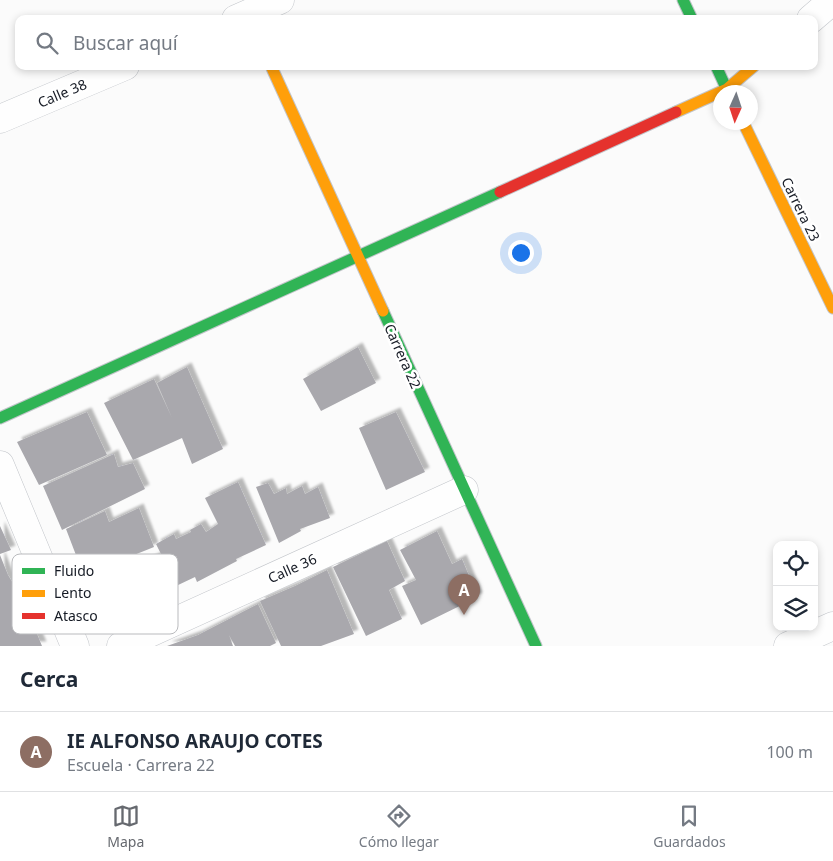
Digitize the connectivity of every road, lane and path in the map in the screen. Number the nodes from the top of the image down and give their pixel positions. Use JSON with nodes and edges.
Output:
{"nodes":[{"id":1,"x":280,"y":0,"type":"edge"},
{"id":2,"x":683,"y":0,"type":"edge"},
{"id":3,"x":833,"y":0,"type":"edge"},
{"id":4,"x":244,"y":13,"type":"edge"},
{"id":5,"x":690,"y":15,"type":"edge"},
{"id":6,"x":815,"y":15,"type":"edge"},
{"id":7,"x":116,"y":70,"type":"edge"},
{"id":8,"x":273,"y":70,"type":"edge"},
{"id":9,"x":718,"y":70,"type":"edge"},
{"id":10,"x":750,"y":70,"type":"edge"},
{"id":11,"x":725,"y":85,"type":"edge"},
{"id":12,"x":734,"y":85,"type":"edge"},
{"id":13,"x":713,"y":98,"type":"edge"},
{"id":14,"x":0,"y":119,"type":"edge"},
{"id":15,"x":747,"y":130,"type":"edge"},
{"id":16,"x":358,"y":256,"type":"junction"},
{"id":17,"x":833,"y":308,"type":"edge"},
{"id":18,"x":0,"y":418,"type":"edge"},
{"id":19,"x":0,"y":465,"type":"edge"},
{"id":20,"x":464,"y":490,"type":"junction"},
{"id":21,"x":37,"y":554,"type":"edge"},
{"id":22,"x":178,"y":620,"type":"edge"},
{"id":23,"x":833,"y":626,"type":"edge"},
{"id":24,"x":70,"y":634,"type":"edge"},
{"id":25,"x":147,"y":634,"type":"edge"},
{"id":26,"x":75,"y":646,"type":"edge"},
{"id":27,"x":121,"y":646,"type":"edge"},
{"id":28,"x":536,"y":646,"type":"edge"},
{"id":29,"x":788,"y":646,"type":"edge"}],
"edges":[{"from":1,"to":4,"type":"street"},
{"from":2,"to":5,"type":"street"},
{"from":3,"to":6,"type":"street"},
{"from":7,"to":14,"type":"street","name":"Calle 38"},
{"from":8,"to":16,"type":"street","name":"Carrera 22"},
{"from":9,"to":11,"type":"street"},
{"from":10,"to":12,"type":"street"},
{"from":13,"to":16,"type":"street"},
{"from":15,"to":17,"type":"street","name":"Carrera 23"},
{"from":16,"to":18,"type":"street"},
{"from":16,"to":20,"type":"street","name":"Carrera 22"},
{"from":19,"to":21,"type":"street"},
{"from":20,"to":22,"type":"street","name":"Calle 36"},
{"from":20,"to":28,"type":"street","name":"Carrera 22"},
{"from":23,"to":29,"type":"street"},
{"from":24,"to":26,"type":"street"},
{"from":25,"to":27,"type":"street","name":"Calle 36"}]}
